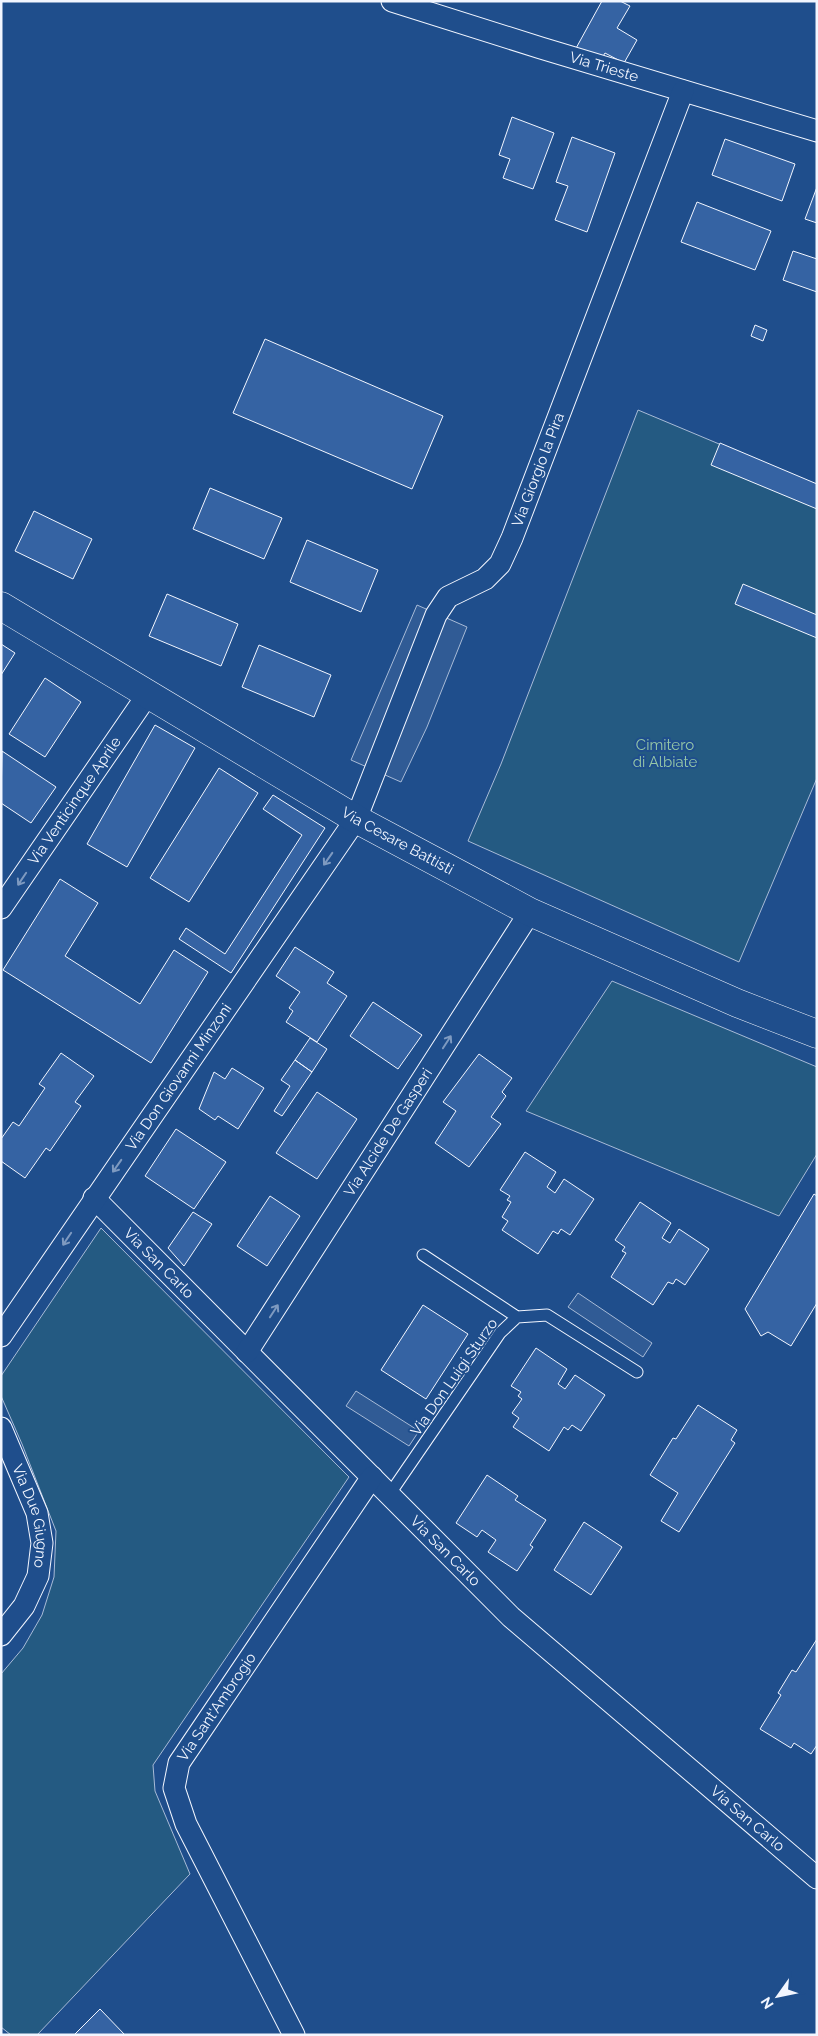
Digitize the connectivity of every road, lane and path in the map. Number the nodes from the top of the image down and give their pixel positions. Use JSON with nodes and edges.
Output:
{"nodes":[{"id":1,"x":392,"y":1,"type":"edge"},
{"id":2,"x":684,"y":91,"type":"junction"},
{"id":3,"x":817,"y":131,"type":"edge"},
{"id":4,"x":1,"y":606,"type":"edge"},
{"id":5,"x":148,"y":694,"type":"junction"},
{"id":6,"x":356,"y":819,"type":"junction"},
{"id":7,"x":1,"y":908,"type":"edge"},
{"id":8,"x":530,"y":912,"type":"junction"},
{"id":9,"x":817,"y":1034,"type":"edge"},
{"id":10,"x":94,"y":1198,"type":"junction"},
{"id":11,"x":423,"y":1255,"type":"dead end"},
{"id":12,"x":517,"y":1317,"type":"junction"},
{"id":13,"x":1,"y":1336,"type":"edge"},
{"id":14,"x":247,"y":1352,"type":"junction"},
{"id":15,"x":637,"y":1372,"type":"dead end"},
{"id":16,"x":3,"y":1436,"type":"edge"},
{"id":17,"x":372,"y":1477,"type":"junction"},
{"id":18,"x":389,"y":1495,"type":"junction"},
{"id":19,"x":1,"y":1635,"type":"edge"},
{"id":20,"x":814,"y":1869,"type":"edge"},
{"id":21,"x":294,"y":2035,"type":"edge"}],
"edges":[{"from":1,"to":2,"type":"street","name":"Via Trieste"},
{"from":2,"to":3,"type":"street","name":"Via Trieste"},
{"from":2,"to":6,"type":"street","name":"Via Giorgio la Pira"},
{"from":4,"to":5,"type":"street","name":"Via Cesare Battisti"},
{"from":5,"to":6,"type":"street","name":"Via Cesare Battisti"},
{"from":5,"to":7,"type":"street","name":"Via Venticinque Aprile","one_way":true},
{"from":6,"to":8,"type":"street","name":"Via Cesare Battisti"},
{"from":6,"to":10,"type":"street","name":"Via Don Giovanni Minzoni","one_way":true},
{"from":8,"to":9,"type":"street","name":"Via Cesare Battisti"},
{"from":14,"to":8,"type":"street","name":"Via Alcide De Gasperi","one_way":true},
{"from":10,"to":13,"type":"street","name":"Via Don Giovanni Minzoni","one_way":true},
{"from":10,"to":14,"type":"street","name":"Via San Carlo"},
{"from":11,"to":12,"type":"lane"},
{"from":12,"to":15,"type":"lane","name":"Via Don Luigi Sturzo"},
{"from":12,"to":18,"type":"lane","name":"Via Don Luigi Sturzo"},
{"from":14,"to":17,"type":"street","name":"Via San Carlo"},
{"from":16,"to":19,"type":"street","name":"Via Due Giugno"},
{"from":17,"to":18,"type":"street","name":"Via San Carlo"},
{"from":17,"to":21,"type":"street","name":"Via Sant'Ambrogio"},
{"from":18,"to":20,"type":"street","name":"Via San Carlo"}]}
